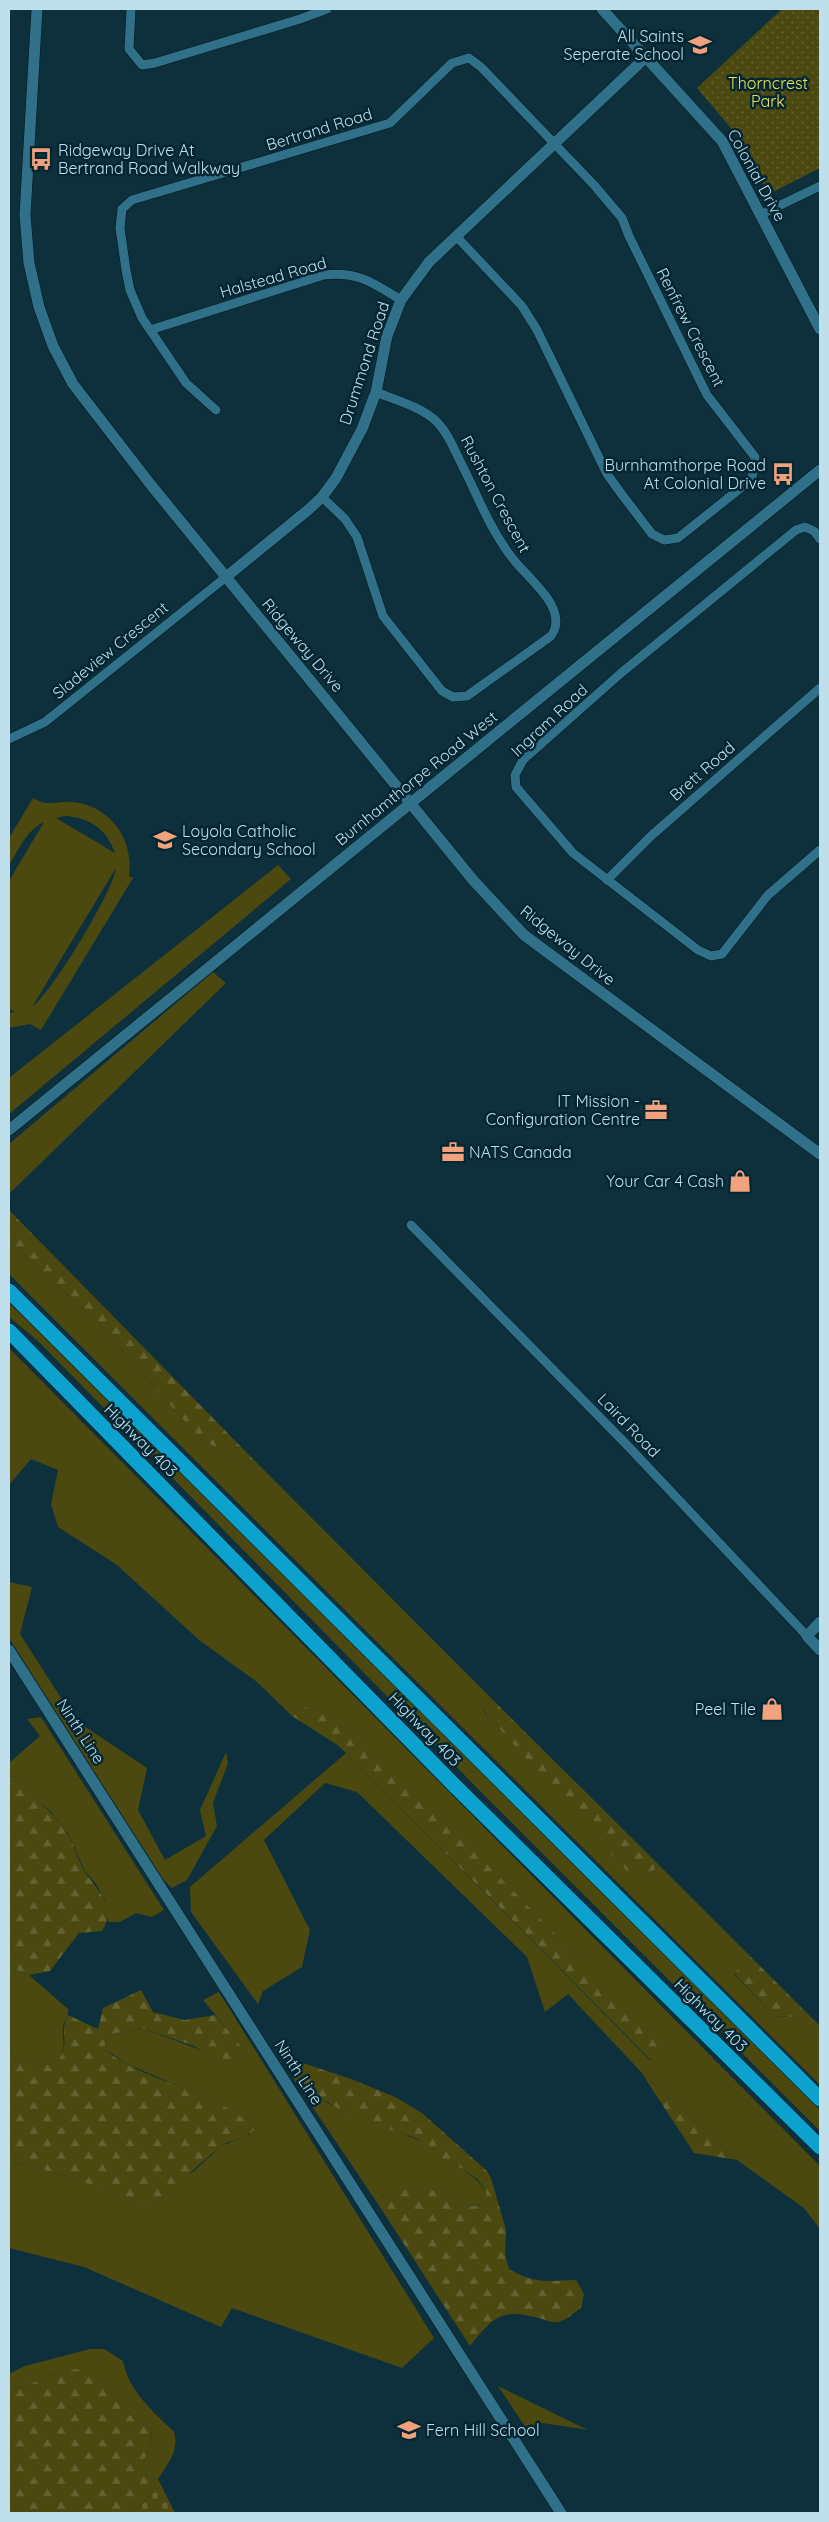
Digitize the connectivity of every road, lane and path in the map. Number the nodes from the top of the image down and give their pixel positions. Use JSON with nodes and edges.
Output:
{"nodes":[{"id":1,"x":37,"y":9,"type":"edge"},
{"id":2,"x":131,"y":9,"type":"edge"},
{"id":3,"x":327,"y":9,"type":"edge"},
{"id":4,"x":602,"y":9,"type":"edge"},
{"id":5,"x":646,"y":57,"type":"junction"},
{"id":6,"x":554,"y":142,"type":"junction"},
{"id":7,"x":820,"y":186,"type":"edge"},
{"id":8,"x":762,"y":214,"type":"junction"},
{"id":9,"x":456,"y":236,"type":"junction"},
{"id":10,"x":402,"y":300,"type":"junction"},
{"id":11,"x":820,"y":329,"type":"edge"},
{"id":12,"x":150,"y":330,"type":"junction"},
{"id":13,"x":376,"y":392,"type":"junction"},
{"id":14,"x":216,"y":410,"type":"dead end"},
{"id":15,"x":820,"y":470,"type":"edge"},
{"id":16,"x":322,"y":497,"type":"junction"},
{"id":17,"x":820,"y":539,"type":"edge"},
{"id":18,"x":226,"y":577,"type":"junction"},
{"id":19,"x":820,"y":688,"type":"edge"},
{"id":20,"x":9,"y":739,"type":"edge"},
{"id":21,"x":410,"y":804,"type":"junction"},
{"id":22,"x":820,"y":850,"type":"edge"},
{"id":23,"x":607,"y":880,"type":"junction"},
{"id":24,"x":9,"y":1130,"type":"edge"},
{"id":25,"x":820,"y":1154,"type":"edge"},
{"id":26,"x":411,"y":1225,"type":"dead end"},
{"id":27,"x":9,"y":1291,"type":"edge"},
{"id":28,"x":9,"y":1331,"type":"edge"},
{"id":29,"x":820,"y":1622,"type":"edge"},
{"id":30,"x":807,"y":1636,"type":"junction"},
{"id":31,"x":9,"y":1650,"type":"edge"},
{"id":32,"x":820,"y":1650,"type":"edge"},
{"id":33,"x":820,"y":2099,"type":"edge"},
{"id":34,"x":820,"y":2147,"type":"edge"},
{"id":35,"x":561,"y":2513,"type":"edge"}],
"edges":[{"from":1,"to":18,"type":"street","name":"Ridgeway Drive"},
{"from":2,"to":3,"type":"street"},
{"from":4,"to":5,"type":"street","name":"Colonial Drive"},
{"from":5,"to":6,"type":"street","name":"Drummond Road"},
{"from":5,"to":8,"type":"street","name":"Colonial Drive"},
{"from":6,"to":9,"type":"street","name":"Drummond Road"},
{"from":6,"to":9,"type":"street","name":"Renfrew Crescent"},
{"from":6,"to":12,"type":"street","name":"Bertrand Road"},
{"from":7,"to":8,"type":"street"},
{"from":8,"to":11,"type":"street","name":"Colonial Drive"},
{"from":9,"to":10,"type":"street","name":"Drummond Road"},
{"from":10,"to":12,"type":"street","name":"Halstead Road"},
{"from":10,"to":13,"type":"street","name":"Drummond Road"},
{"from":12,"to":14,"type":"street","name":"Bertrand Road"},
{"from":13,"to":16,"type":"street","name":"Drummond Road"},
{"from":13,"to":16,"type":"street","name":"Rushton Crescent"},
{"from":15,"to":21,"type":"street","name":"Burnhamthorpe Road West"},
{"from":16,"to":18,"type":"street","name":"Drummond Road"},
{"from":17,"to":23,"type":"street","name":"Ingram Road"},
{"from":18,"to":20,"type":"street","name":"Sladeview Crescent"},
{"from":18,"to":21,"type":"street","name":"Ridgeway Drive"},
{"from":19,"to":23,"type":"street","name":"Brett Road"},
{"from":21,"to":24,"type":"street","name":"Burnhamthorpe Road West"},
{"from":21,"to":25,"type":"street","name":"Ridgeway Drive"},
{"from":22,"to":23,"type":"street","name":"Ingram Road"},
{"from":26,"to":30,"type":"street","name":"Laird Road"},
{"from":27,"to":33,"type":"highway","name":"Highway 403"},
{"from":28,"to":34,"type":"highway","name":"Highway 403"},
{"from":29,"to":30,"type":"street"},
{"from":30,"to":32,"type":"street","name":"Laird Road"},
{"from":31,"to":35,"type":"street","name":"Ninth Line"}]}
